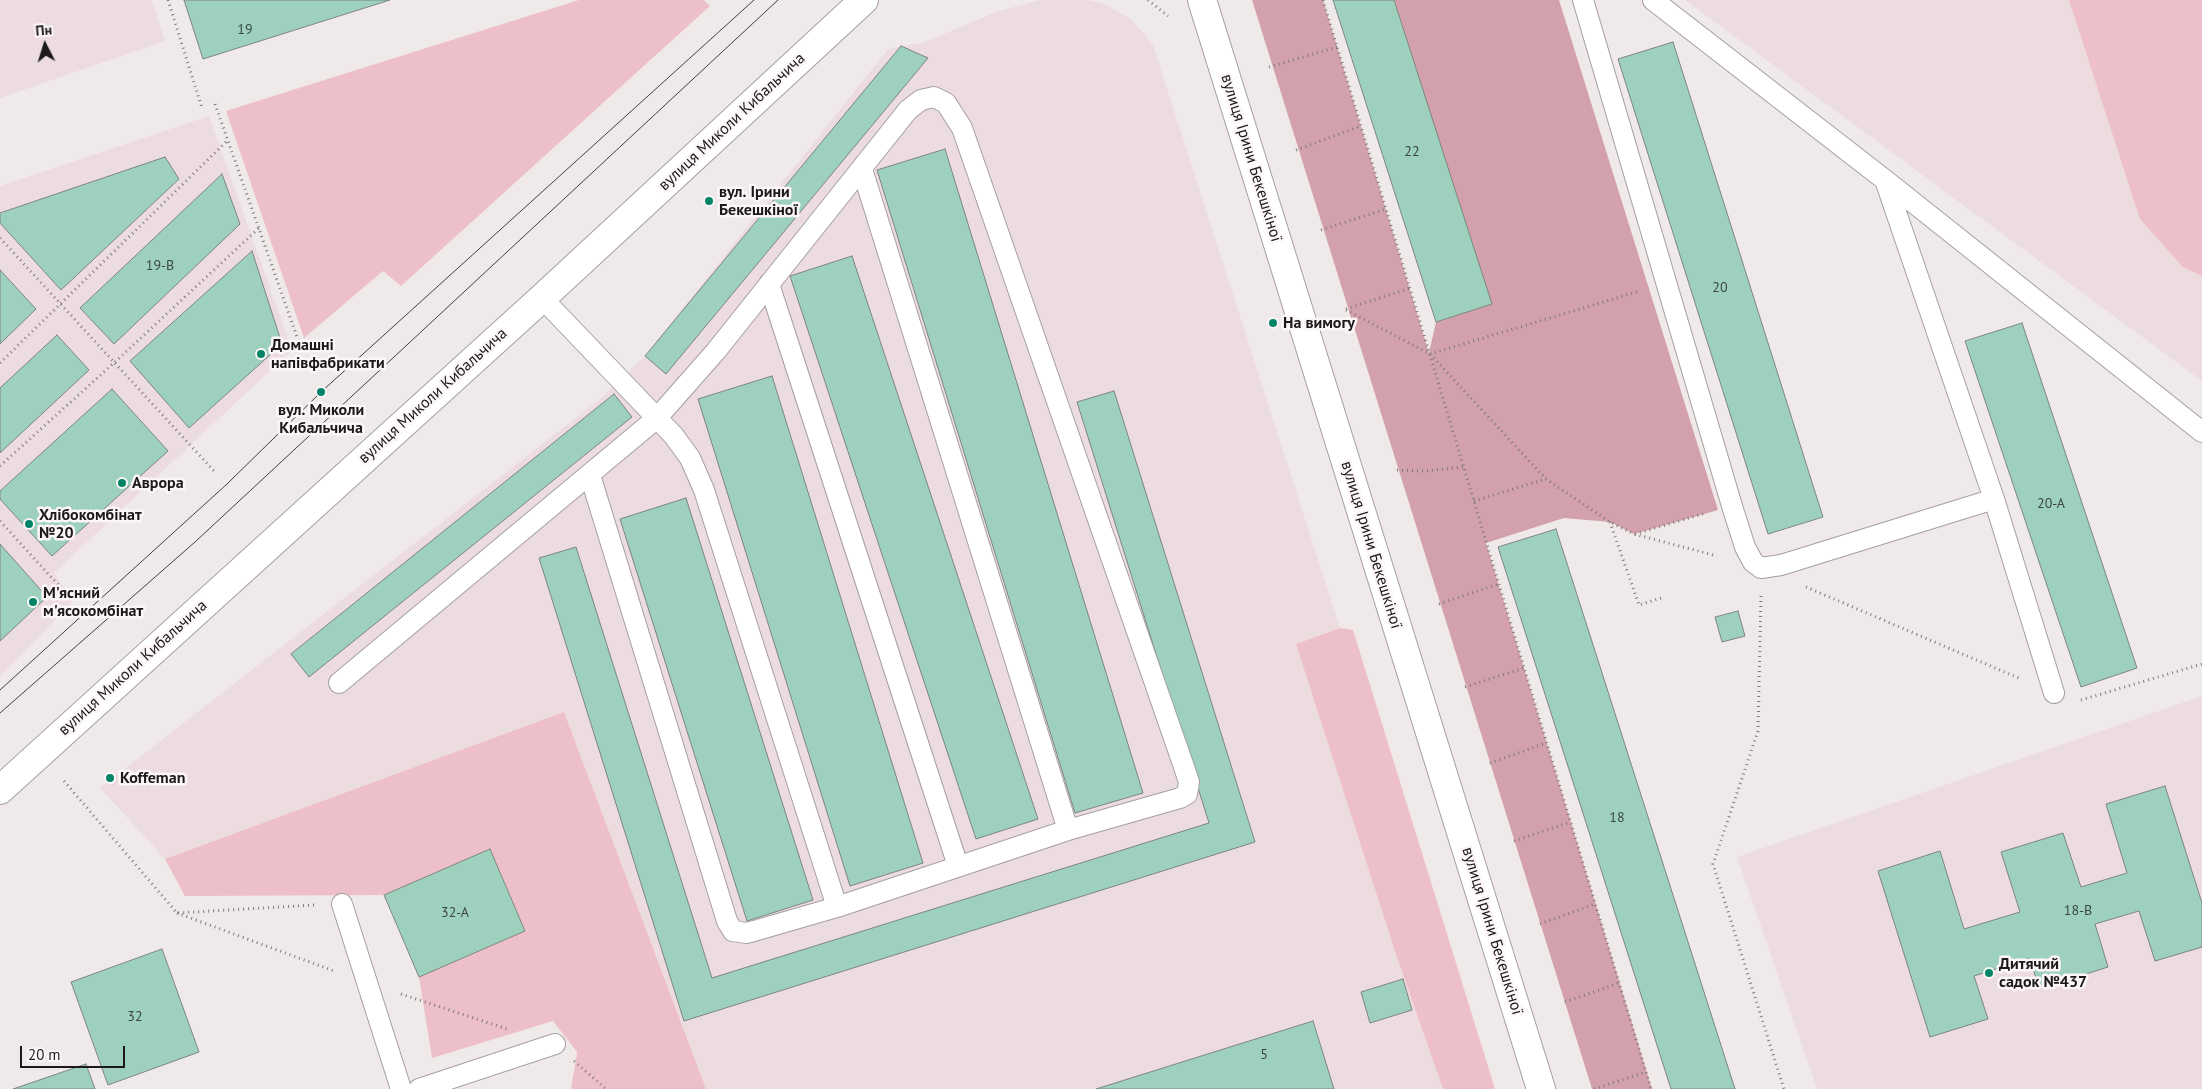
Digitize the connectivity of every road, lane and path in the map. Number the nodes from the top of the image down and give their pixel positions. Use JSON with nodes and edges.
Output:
{"nodes":[{"id":1,"x":168,"y":0,"type":"edge"},
{"id":2,"x":864,"y":0,"type":"edge"},
{"id":3,"x":1148,"y":0,"type":"edge"},
{"id":4,"x":1202,"y":0,"type":"edge"},
{"id":5,"x":1323,"y":0,"type":"edge"},
{"id":6,"x":1583,"y":0,"type":"edge"},
{"id":7,"x":1653,"y":0,"type":"edge"},
{"id":8,"x":1168,"y":16,"type":"dead end"},
{"id":9,"x":1337,"y":47,"type":"junction"},
{"id":10,"x":1269,"y":67,"type":"dead end"},
{"id":11,"x":215,"y":104,"type":"dead end"},
{"id":12,"x":202,"y":108,"type":"dead end"},
{"id":13,"x":1361,"y":126,"type":"junction"},
{"id":14,"x":228,"y":140,"type":"junction"},
{"id":15,"x":1296,"y":150,"type":"dead end"},
{"id":16,"x":862,"y":169,"type":"junction"},
{"id":17,"x":1885,"y":180,"type":"junction"},
{"id":18,"x":1386,"y":209,"type":"junction"},
{"id":19,"x":259,"y":228,"type":"junction"},
{"id":20,"x":1321,"y":230,"type":"dead end"},
{"id":21,"x":0,"y":238,"type":"edge"},
{"id":22,"x":1667,"y":283,"type":"junction"},
{"id":23,"x":769,"y":284,"type":"junction"},
{"id":24,"x":1410,"y":288,"type":"junction"},
{"id":25,"x":542,"y":298,"type":"junction"},
{"id":26,"x":62,"y":304,"type":"junction"},
{"id":27,"x":302,"y":351,"type":"dead end"},
{"id":28,"x":1430,"y":354,"type":"junction"},
{"id":29,"x":115,"y":362,"type":"junction"},
{"id":30,"x":0,"y":363,"type":"edge"},
{"id":31,"x":658,"y":418,"type":"junction"},
{"id":32,"x":2202,"y":432,"type":"edge"},
{"id":33,"x":0,"y":466,"type":"edge"},
{"id":34,"x":1464,"y":467,"type":"junction"},
{"id":35,"x":1397,"y":470,"type":"dead end"},
{"id":36,"x":214,"y":471,"type":"dead end"},
{"id":37,"x":590,"y":475,"type":"junction"},
{"id":38,"x":1546,"y":479,"type":"junction"},
{"id":39,"x":1994,"y":499,"type":"junction"},
{"id":40,"x":1474,"y":502,"type":"junction"},
{"id":41,"x":1732,"y":506,"type":"junction"},
{"id":42,"x":0,"y":521,"type":"edge"},
{"id":43,"x":1610,"y":522,"type":"junction"},
{"id":44,"x":1634,"y":534,"type":"junction"},
{"id":45,"x":1762,"y":568,"type":"junction"},
{"id":46,"x":1498,"y":584,"type":"junction"},
{"id":47,"x":1661,"y":598,"type":"dead end"},
{"id":48,"x":73,"y":601,"type":"dead end"},
{"id":49,"x":1439,"y":604,"type":"dead end"},
{"id":50,"x":2202,"y":664,"type":"edge"},
{"id":51,"x":1524,"y":668,"type":"junction"},
{"id":52,"x":339,"y":683,"type":"dead end"},
{"id":53,"x":1465,"y":686,"type":"dead end"},
{"id":54,"x":2054,"y":693,"type":"junction"},
{"id":55,"x":1546,"y":743,"type":"junction"},
{"id":56,"x":1490,"y":763,"type":"dead end"},
{"id":57,"x":64,"y":781,"type":"dead end"},
{"id":58,"x":0,"y":790,"type":"edge"},
{"id":59,"x":1570,"y":822,"type":"junction"},
{"id":60,"x":1068,"y":830,"type":"junction"},
{"id":61,"x":1514,"y":841,"type":"dead end"},
{"id":62,"x":958,"y":866,"type":"junction"},
{"id":63,"x":342,"y":904,"type":"joint"},
{"id":64,"x":1595,"y":904,"type":"junction"},
{"id":65,"x":836,"y":907,"type":"junction"},
{"id":66,"x":1540,"y":924,"type":"dead end"},
{"id":67,"x":1619,"y":983,"type":"junction"},
{"id":68,"x":1565,"y":1002,"type":"dead end"},
{"id":69,"x":555,"y":1044,"type":"dead end"},
{"id":70,"x":1646,"y":1072,"type":"junction"},
{"id":71,"x":401,"y":1089,"type":"edge"},
{"id":72,"x":419,"y":1089,"type":"edge"},
{"id":73,"x":1541,"y":1089,"type":"edge"},
{"id":74,"x":1594,"y":1089,"type":"edge"},
{"id":75,"x":1651,"y":1089,"type":"edge"},
{"id":76,"x":1784,"y":1089,"type":"edge"}],
"edges":[{"from":1,"to":12,"type":"path"},
{"from":2,"to":25,"type":"street","name":"вулиця Миколи Кибальчича"},
{"from":3,"to":8,"type":"path"},
{"from":4,"to":73,"type":"street","name":"вулиця Ірини Бекешкіної"},
{"from":5,"to":9,"type":"path"},
{"from":6,"to":22,"type":"lane"},
{"from":7,"to":17,"type":"lane"},
{"from":9,"to":10,"type":"path"},
{"from":9,"to":13,"type":"path"},
{"from":11,"to":14,"type":"path"},
{"from":13,"to":15,"type":"path"},
{"from":13,"to":18,"type":"path"},
{"from":14,"to":19,"type":"path"},
{"from":14,"to":26,"type":"path"},
{"from":16,"to":23,"type":"lane"},
{"from":16,"to":60,"type":"lane"},
{"from":16,"to":60,"type":"lane"},
{"from":17,"to":32,"type":"lane"},
{"from":17,"to":39,"type":"lane"},
{"from":18,"to":20,"type":"path"},
{"from":18,"to":24,"type":"path"},
{"from":19,"to":27,"type":"path"},
{"from":19,"to":29,"type":"path"},
{"from":21,"to":26,"type":"path"},
{"from":22,"to":28,"type":"path"},
{"from":22,"to":41,"type":"lane"},
{"from":23,"to":31,"type":"lane"},
{"from":23,"to":62,"type":"lane"},
{"from":24,"to":28,"type":"path"},
{"from":24,"to":28,"type":"path"},
{"from":25,"to":31,"type":"lane"},
{"from":25,"to":58,"type":"street","name":"вулиця Миколи Кибальчича"},
{"from":26,"to":29,"type":"path"},
{"from":26,"to":30,"type":"path"},
{"from":28,"to":34,"type":"path"},
{"from":28,"to":38,"type":"path"},
{"from":29,"to":33,"type":"path"},
{"from":29,"to":36,"type":"path"},
{"from":31,"to":37,"type":"lane"},
{"from":31,"to":65,"type":"lane"},
{"from":34,"to":35,"type":"path"},
{"from":34,"to":40,"type":"path"},
{"from":37,"to":52,"type":"lane"},
{"from":37,"to":65,"type":"lane"},
{"from":38,"to":40,"type":"path"},
{"from":38,"to":43,"type":"path"},
{"from":39,"to":45,"type":"lane"},
{"from":39,"to":54,"type":"lane"},
{"from":40,"to":46,"type":"path"},
{"from":41,"to":44,"type":"path"},
{"from":41,"to":45,"type":"lane"},
{"from":42,"to":48,"type":"path"},
{"from":43,"to":44,"type":"path"},
{"from":43,"to":47,"type":"path"},
{"from":44,"to":45,"type":"path"},
{"from":45,"to":54,"type":"path"},
{"from":45,"to":76,"type":"path"},
{"from":46,"to":49,"type":"path"},
{"from":46,"to":51,"type":"path"},
{"from":50,"to":54,"type":"path"},
{"from":51,"to":53,"type":"path"},
{"from":51,"to":55,"type":"path"},
{"from":55,"to":56,"type":"path"},
{"from":55,"to":59,"type":"path"},
{"from":57,"to":63,"type":"path"},
{"from":59,"to":61,"type":"path"},
{"from":59,"to":64,"type":"path"},
{"from":60,"to":62,"type":"lane"},
{"from":62,"to":65,"type":"lane"},
{"from":63,"to":71,"type":"lane"},
{"from":64,"to":66,"type":"path"},
{"from":64,"to":67,"type":"path"},
{"from":67,"to":68,"type":"path"},
{"from":67,"to":70,"type":"path"},
{"from":69,"to":72,"type":"lane"},
{"from":70,"to":74,"type":"path"},
{"from":70,"to":75,"type":"path"}]}
